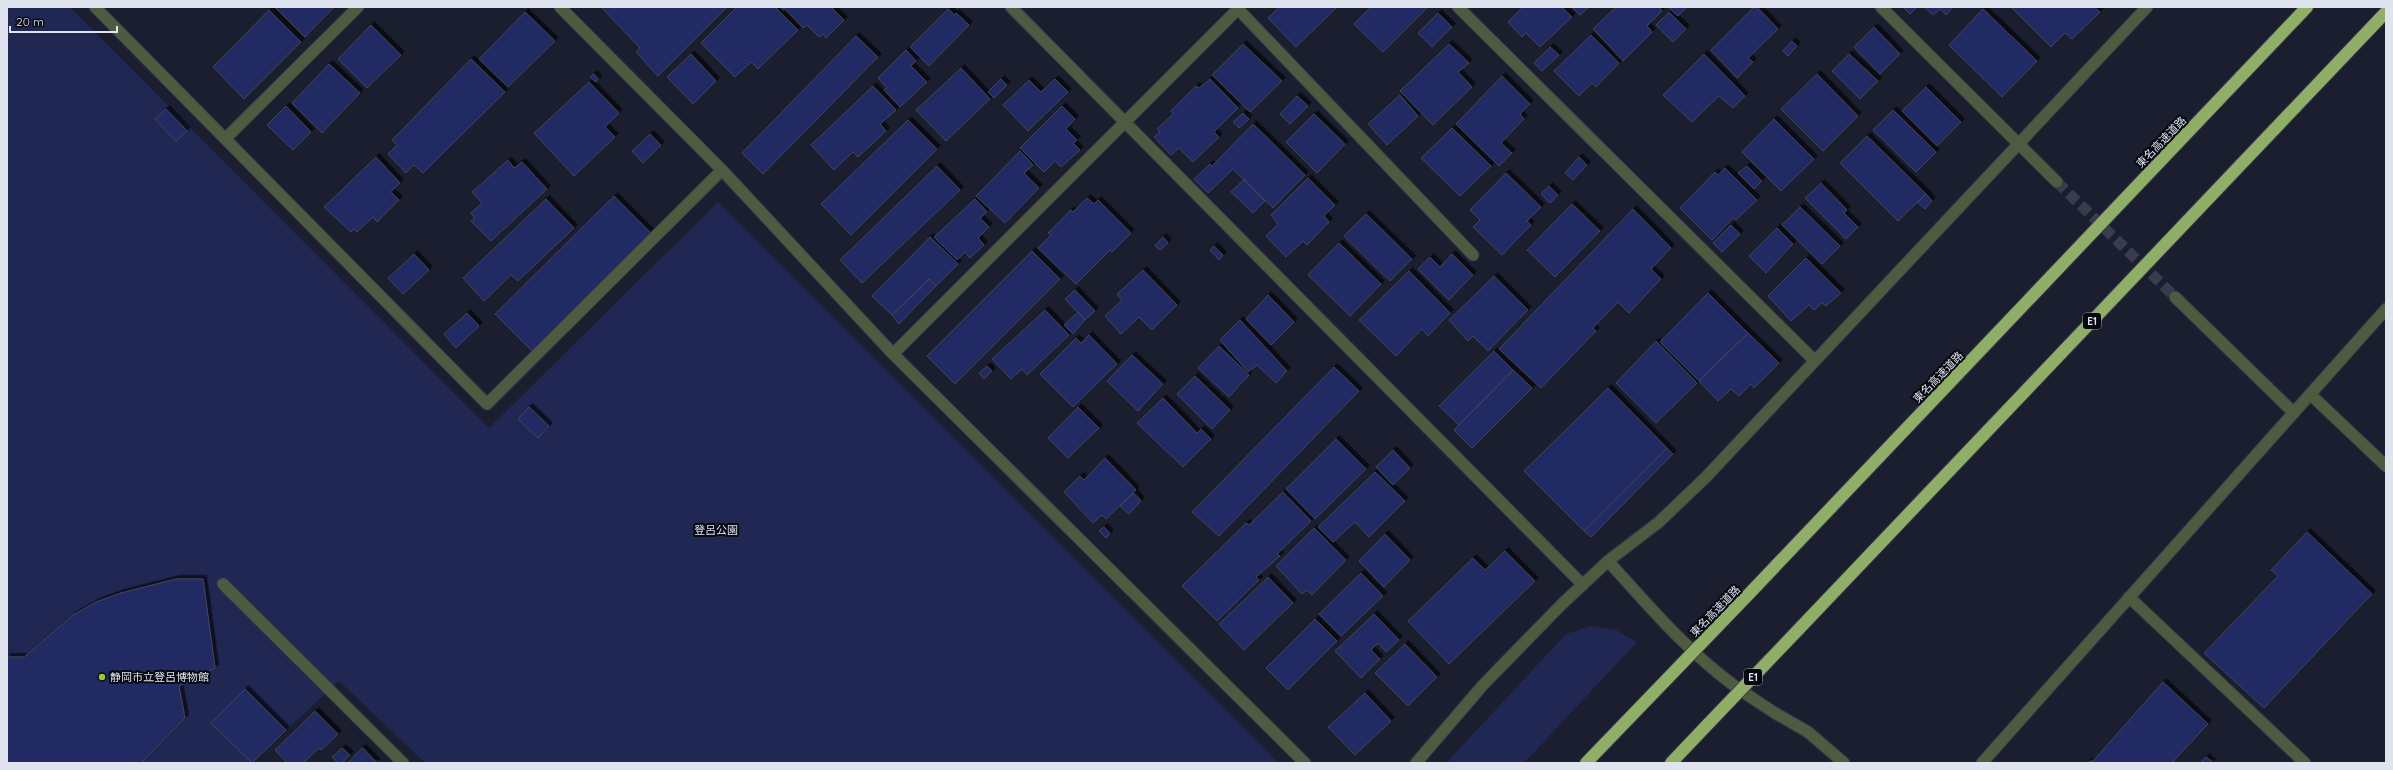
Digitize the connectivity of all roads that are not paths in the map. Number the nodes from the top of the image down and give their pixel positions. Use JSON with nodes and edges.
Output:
{"nodes":[{"id":1,"x":95,"y":7,"type":"edge"},
{"id":2,"x":358,"y":7,"type":"edge"},
{"id":3,"x":560,"y":7,"type":"edge"},
{"id":4,"x":1011,"y":7,"type":"edge"},
{"id":5,"x":1458,"y":7,"type":"edge"},
{"id":6,"x":1881,"y":7,"type":"edge"},
{"id":7,"x":2147,"y":7,"type":"edge"},
{"id":8,"x":2307,"y":7,"type":"edge"},
{"id":9,"x":1239,"y":8,"type":"edge"},
{"id":10,"x":2386,"y":12,"type":"edge"},
{"id":11,"x":1126,"y":121,"type":"junction"},
{"id":12,"x":226,"y":138,"type":"junction"},
{"id":13,"x":2019,"y":144,"type":"junction"},
{"id":14,"x":722,"y":170,"type":"junction"},
{"id":15,"x":2057,"y":182,"type":"tunnel mouth"},
{"id":16,"x":1473,"y":255,"type":"dead end"},
{"id":17,"x":2175,"y":297,"type":"tunnel mouth"},
{"id":18,"x":2386,"y":309,"type":"edge"},
{"id":19,"x":893,"y":354,"type":"junction"},
{"id":20,"x":1815,"y":361,"type":"junction"},
{"id":21,"x":2310,"y":394,"type":"junction"},
{"id":22,"x":2294,"y":413,"type":"junction"},
{"id":23,"x":2386,"y":466,"type":"edge"},
{"id":24,"x":1608,"y":561,"type":"junction"},
{"id":25,"x":223,"y":584,"type":"dead end"},
{"id":26,"x":1582,"y":585,"type":"junction"},
{"id":27,"x":2129,"y":597,"type":"junction"},
{"id":28,"x":403,"y":763,"type":"edge"},
{"id":29,"x":1305,"y":763,"type":"edge"},
{"id":30,"x":1416,"y":763,"type":"edge"},
{"id":31,"x":1586,"y":763,"type":"edge"},
{"id":32,"x":1671,"y":763,"type":"edge"},
{"id":33,"x":1844,"y":763,"type":"edge"},
{"id":34,"x":1982,"y":763,"type":"edge"},
{"id":35,"x":2305,"y":763,"type":"edge"}],
"edges":[{"from":1,"to":12,"type":"street"},
{"from":2,"to":12,"type":"street"},
{"from":3,"to":14,"type":"street"},
{"from":4,"to":11,"type":"street"},
{"from":5,"to":20,"type":"street"},
{"from":6,"to":13,"type":"street"},
{"from":7,"to":13,"type":"street"},
{"from":8,"to":31,"type":"highway","name":"東名高速道路","bridge":true},
{"from":9,"to":11,"type":"street"},
{"from":9,"to":16,"type":"street"},
{"from":10,"to":32,"type":"highway","number":"E1","bridge":true},
{"from":11,"to":19,"type":"street"},
{"from":11,"to":26,"type":"street"},
{"from":12,"to":14,"type":"street"},
{"from":13,"to":15,"type":"street"},
{"from":13,"to":20,"type":"street"},
{"from":14,"to":19,"type":"street"},
{"from":17,"to":22,"type":"street"},
{"from":18,"to":21,"type":"street"},
{"from":19,"to":29,"type":"street"},
{"from":20,"to":24,"type":"street"},
{"from":21,"to":22,"type":"street"},
{"from":21,"to":23,"type":"street"},
{"from":22,"to":27,"type":"street"},
{"from":24,"to":26,"type":"street"},
{"from":24,"to":33,"type":"street"},
{"from":25,"to":28,"type":"street"},
{"from":26,"to":30,"type":"street"},
{"from":27,"to":34,"type":"street"},
{"from":27,"to":35,"type":"street"}]}
